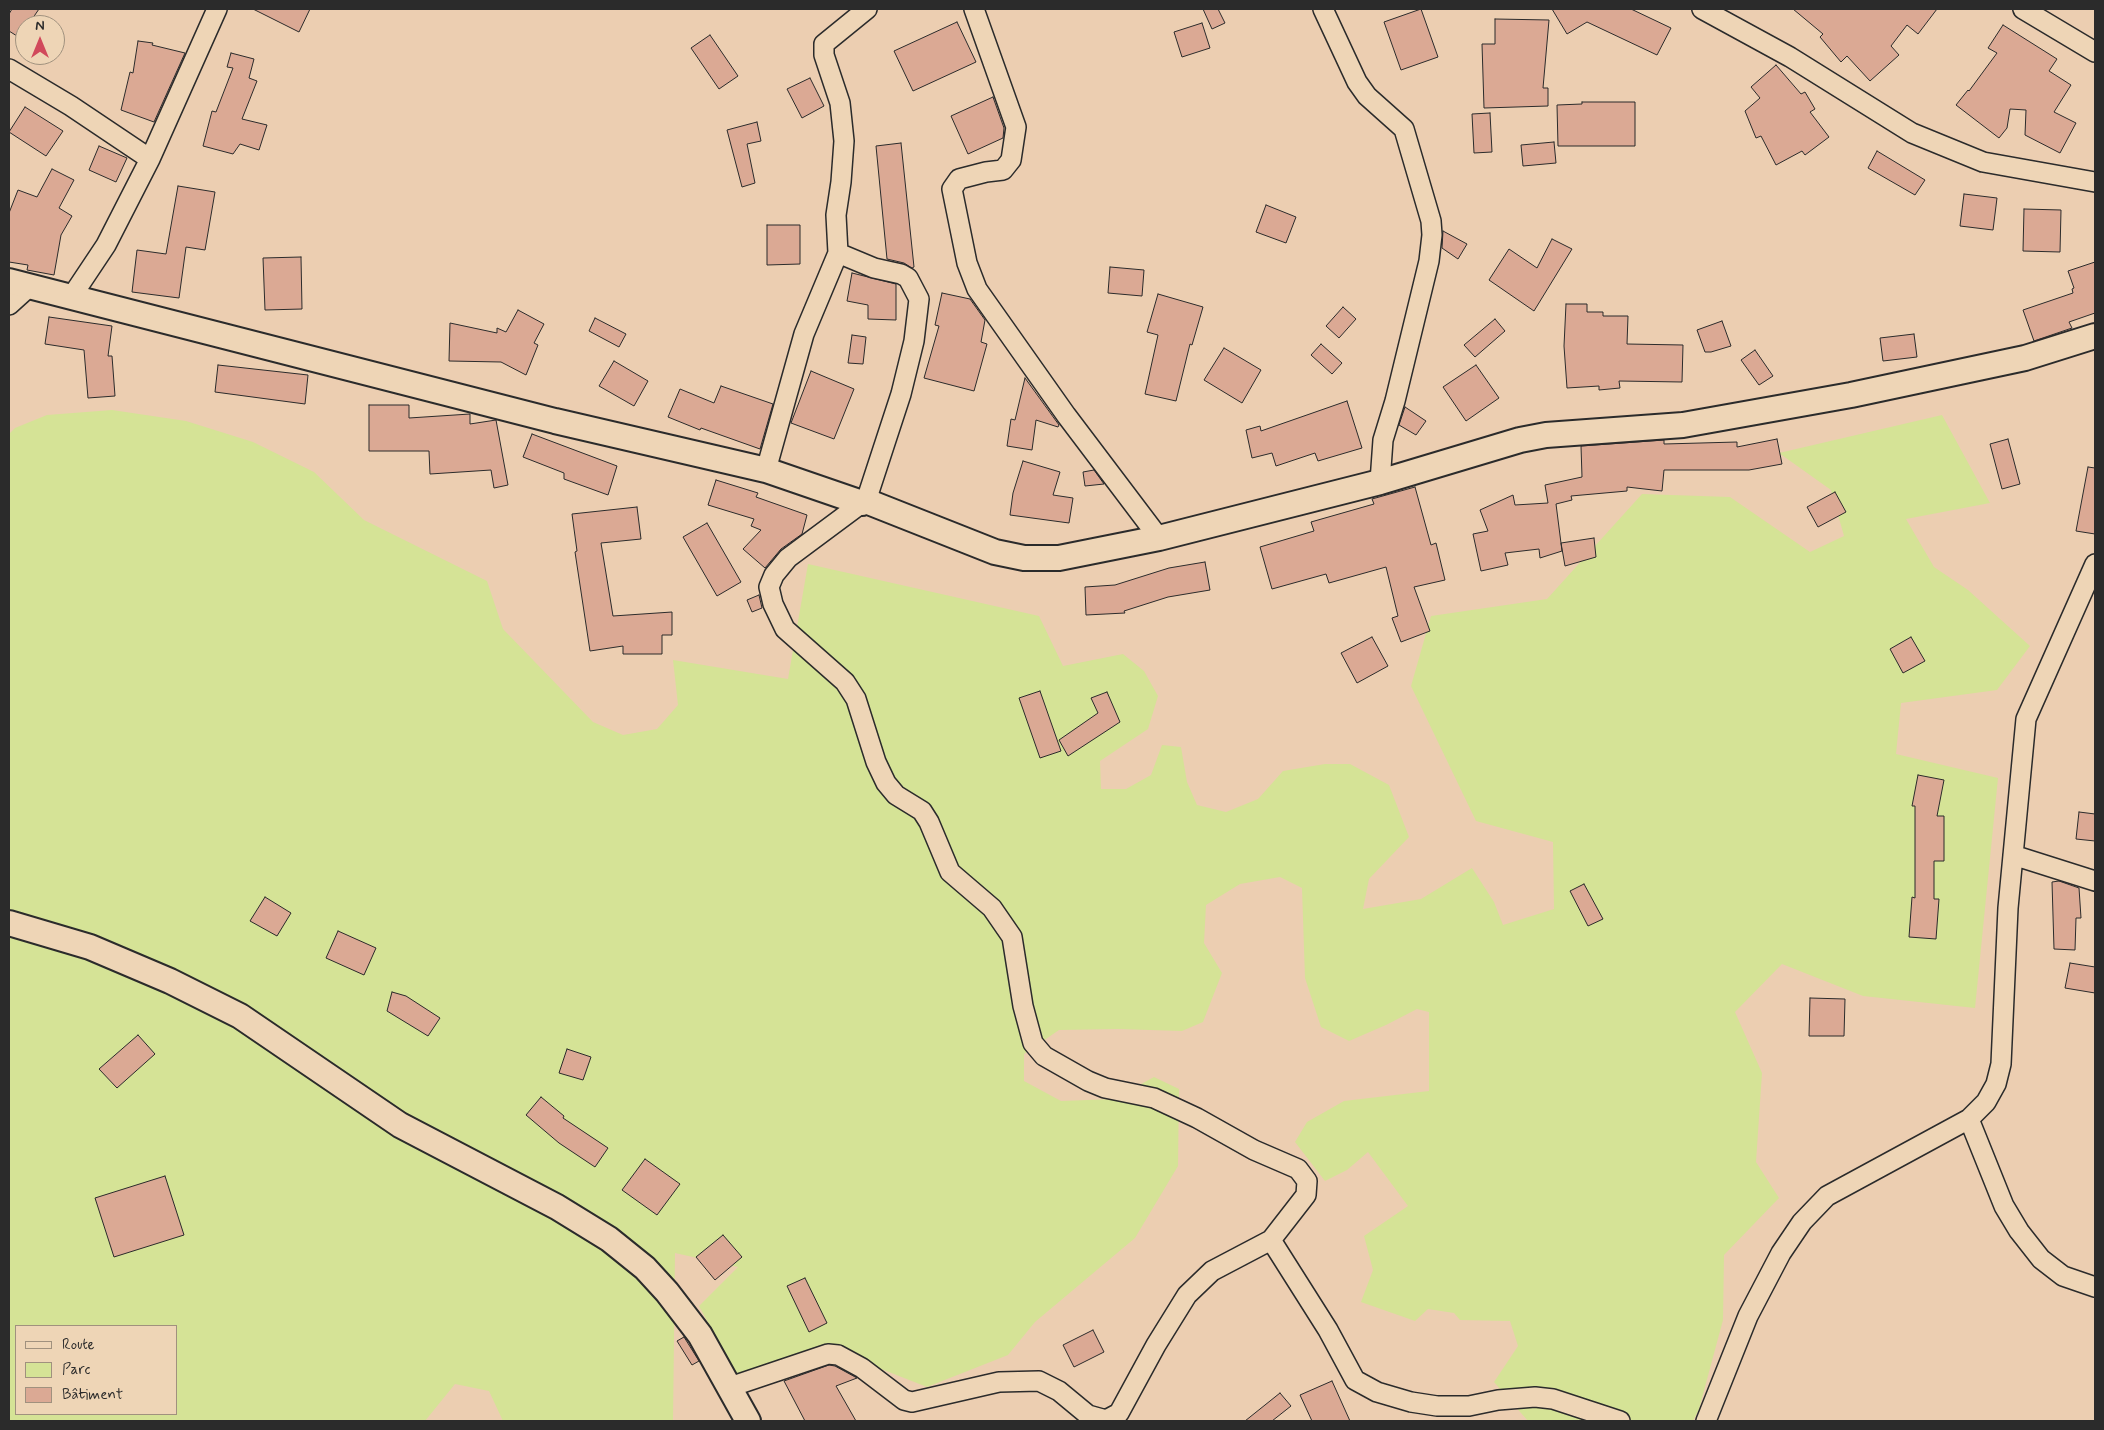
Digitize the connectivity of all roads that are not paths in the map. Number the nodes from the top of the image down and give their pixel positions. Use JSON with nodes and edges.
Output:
{"nodes":[{"id":1,"x":217,"y":9,"type":"edge"},
{"id":2,"x":867,"y":9,"type":"edge"},
{"id":3,"x":974,"y":9,"type":"edge"},
{"id":4,"x":1323,"y":9,"type":"edge"},
{"id":5,"x":1702,"y":9,"type":"edge"},
{"id":6,"x":2023,"y":9,"type":"edge"},
{"id":7,"x":1724,"y":14,"type":"edge"},
{"id":8,"x":2095,"y":52,"type":"edge"},
{"id":9,"x":9,"y":69,"type":"edge"},
{"id":10,"x":150,"y":158,"type":"junction"},
{"id":11,"x":2095,"y":182,"type":"edge"},
{"id":12,"x":838,"y":253,"type":"junction"},
{"id":13,"x":19,"y":284,"type":"edge"},
{"id":14,"x":72,"y":296,"type":"junction"},
{"id":15,"x":9,"y":305,"type":"edge"},
{"id":16,"x":2095,"y":336,"type":"edge"},
{"id":17,"x":766,"y":470,"type":"junction"},
{"id":18,"x":1380,"y":482,"type":"junction"},
{"id":19,"x":864,"y":502,"type":"junction"},
{"id":20,"x":1159,"y":538,"type":"junction"},
{"id":21,"x":2095,"y":564,"type":"edge"},
{"id":22,"x":2013,"y":855,"type":"junction"},
{"id":23,"x":2095,"y":880,"type":"edge"},
{"id":24,"x":9,"y":923,"type":"edge"},
{"id":25,"x":1969,"y":1119,"type":"junction"},
{"id":26,"x":1271,"y":1240,"type":"junction"},
{"id":27,"x":2095,"y":1286,"type":"edge"},
{"id":28,"x":730,"y":1387,"type":"junction"},
{"id":29,"x":748,"y":1421,"type":"edge"},
{"id":30,"x":1620,"y":1421,"type":"edge"},
{"id":31,"x":1706,"y":1421,"type":"edge"}],
"edges":[{"from":1,"to":10,"type":"street"},
{"from":2,"to":12,"type":"street"},
{"from":3,"to":20,"type":"street"},
{"from":4,"to":18,"type":"street"},
{"from":5,"to":7,"type":"street"},
{"from":6,"to":8,"type":"street"},
{"from":7,"to":11,"type":"street"},
{"from":9,"to":10,"type":"street"},
{"from":10,"to":14,"type":"street"},
{"from":12,"to":17,"type":"street"},
{"from":12,"to":19,"type":"street"},
{"from":13,"to":14,"type":"street"},
{"from":13,"to":15,"type":"street"},
{"from":14,"to":17,"type":"street"},
{"from":16,"to":18,"type":"street"},
{"from":17,"to":19,"type":"street"},
{"from":18,"to":20,"type":"street"},
{"from":19,"to":20,"type":"street"},
{"from":19,"to":26,"type":"street"},
{"from":21,"to":22,"type":"street"},
{"from":22,"to":23,"type":"street"},
{"from":22,"to":25,"type":"street"},
{"from":24,"to":28,"type":"street"},
{"from":25,"to":27,"type":"street"},
{"from":25,"to":31,"type":"street"},
{"from":26,"to":28,"type":"street"},
{"from":26,"to":30,"type":"street"},
{"from":28,"to":29,"type":"street"}]}
